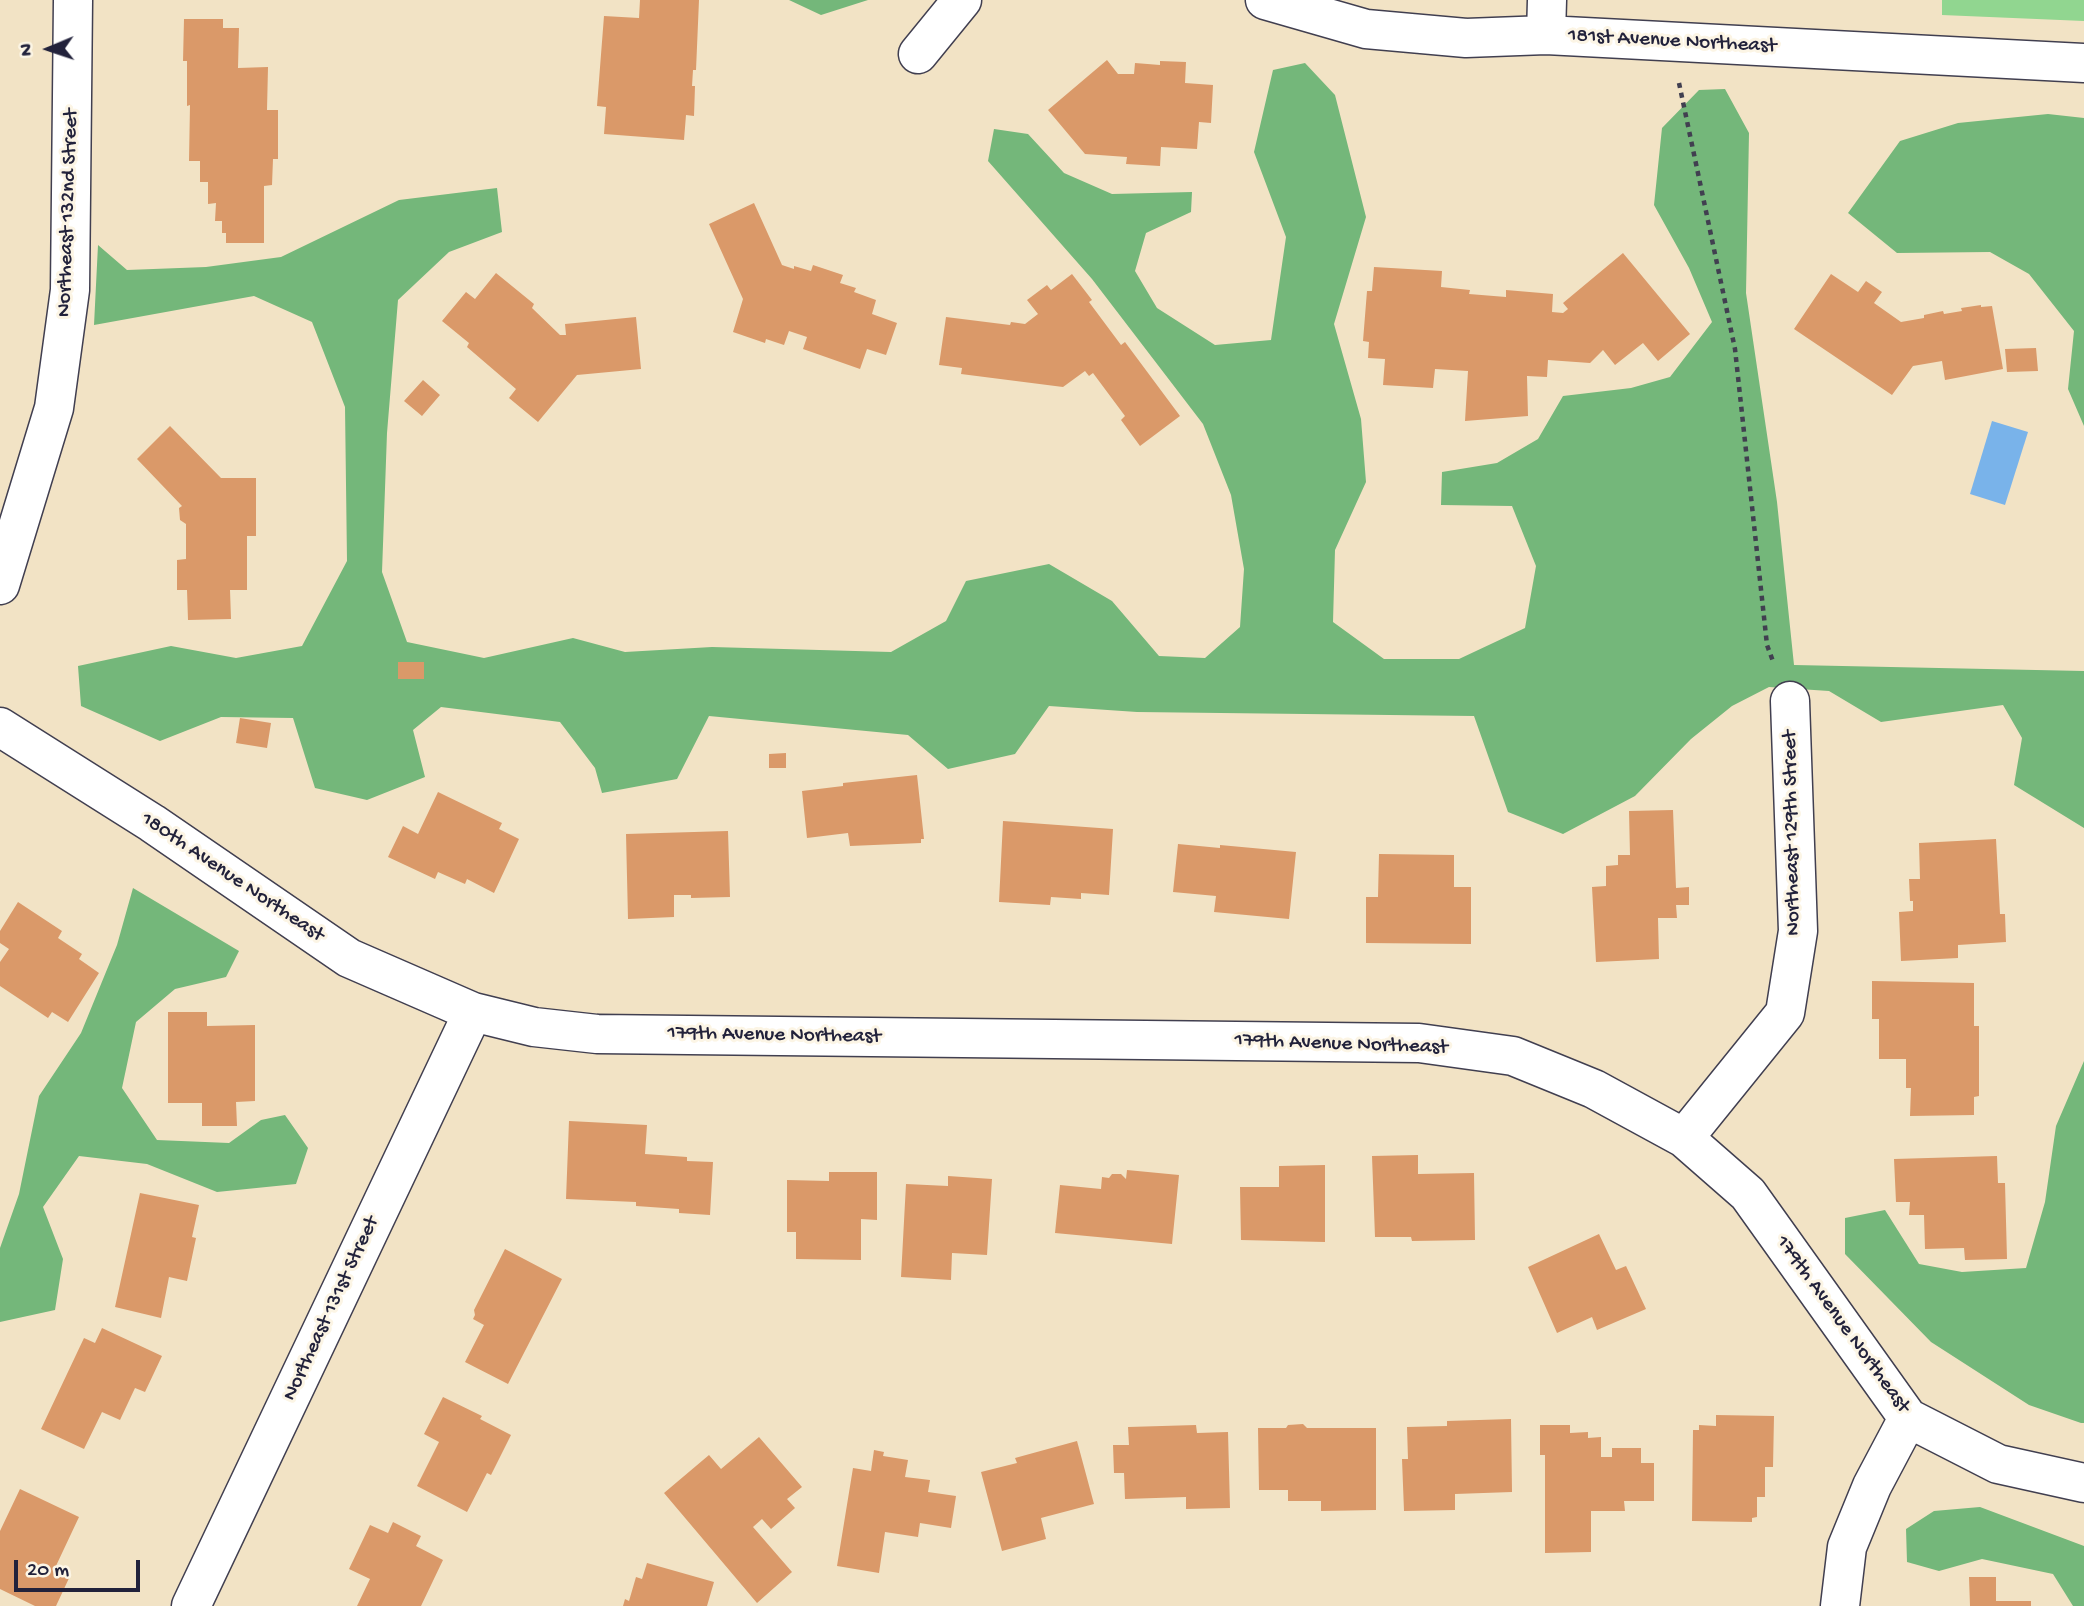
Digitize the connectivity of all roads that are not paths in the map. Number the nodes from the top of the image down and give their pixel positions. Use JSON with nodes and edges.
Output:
{"nodes":[{"id":1,"x":73,"y":0,"type":"edge"},
{"id":2,"x":962,"y":0,"type":"edge"},
{"id":3,"x":1265,"y":0,"type":"edge"},
{"id":4,"x":1546,"y":18,"type":"edge"},
{"id":5,"x":918,"y":54,"type":"dead end"},
{"id":6,"x":2084,"y":63,"type":"edge"},
{"id":7,"x":0,"y":585,"type":"edge"},
{"id":8,"x":1790,"y":702,"type":"road end"},
{"id":9,"x":0,"y":727,"type":"edge"},
{"id":10,"x":473,"y":1012,"type":"junction"},
{"id":11,"x":1684,"y":1138,"type":"junction"},
{"id":12,"x":1908,"y":1418,"type":"junction"},
{"id":13,"x":2084,"y":1483,"type":"edge"},
{"id":14,"x":191,"y":1606,"type":"edge"},
{"id":15,"x":1840,"y":1606,"type":"edge"}],
"edges":[{"from":1,"to":7,"type":"street","name":"Northeast 132nd Street"},
{"from":2,"to":5,"type":"street"},
{"from":3,"to":4,"type":"street","name":"181st Avenue Northeast"},
{"from":4,"to":6,"type":"street","name":"181st Avenue Northeast"},
{"from":8,"to":11,"type":"street","name":"Northeast 129th Street"},
{"from":9,"to":10,"type":"street","name":"180th Avenue Northeast"},
{"from":10,"to":11,"type":"street","name":"179th Avenue Northeast"},
{"from":10,"to":14,"type":"street","name":"Northeast 131st Street"},
{"from":11,"to":12,"type":"street","name":"179th Avenue Northeast"},
{"from":12,"to":13,"type":"street","name":"179th Avenue Northeast"},
{"from":12,"to":15,"type":"street"}]}
